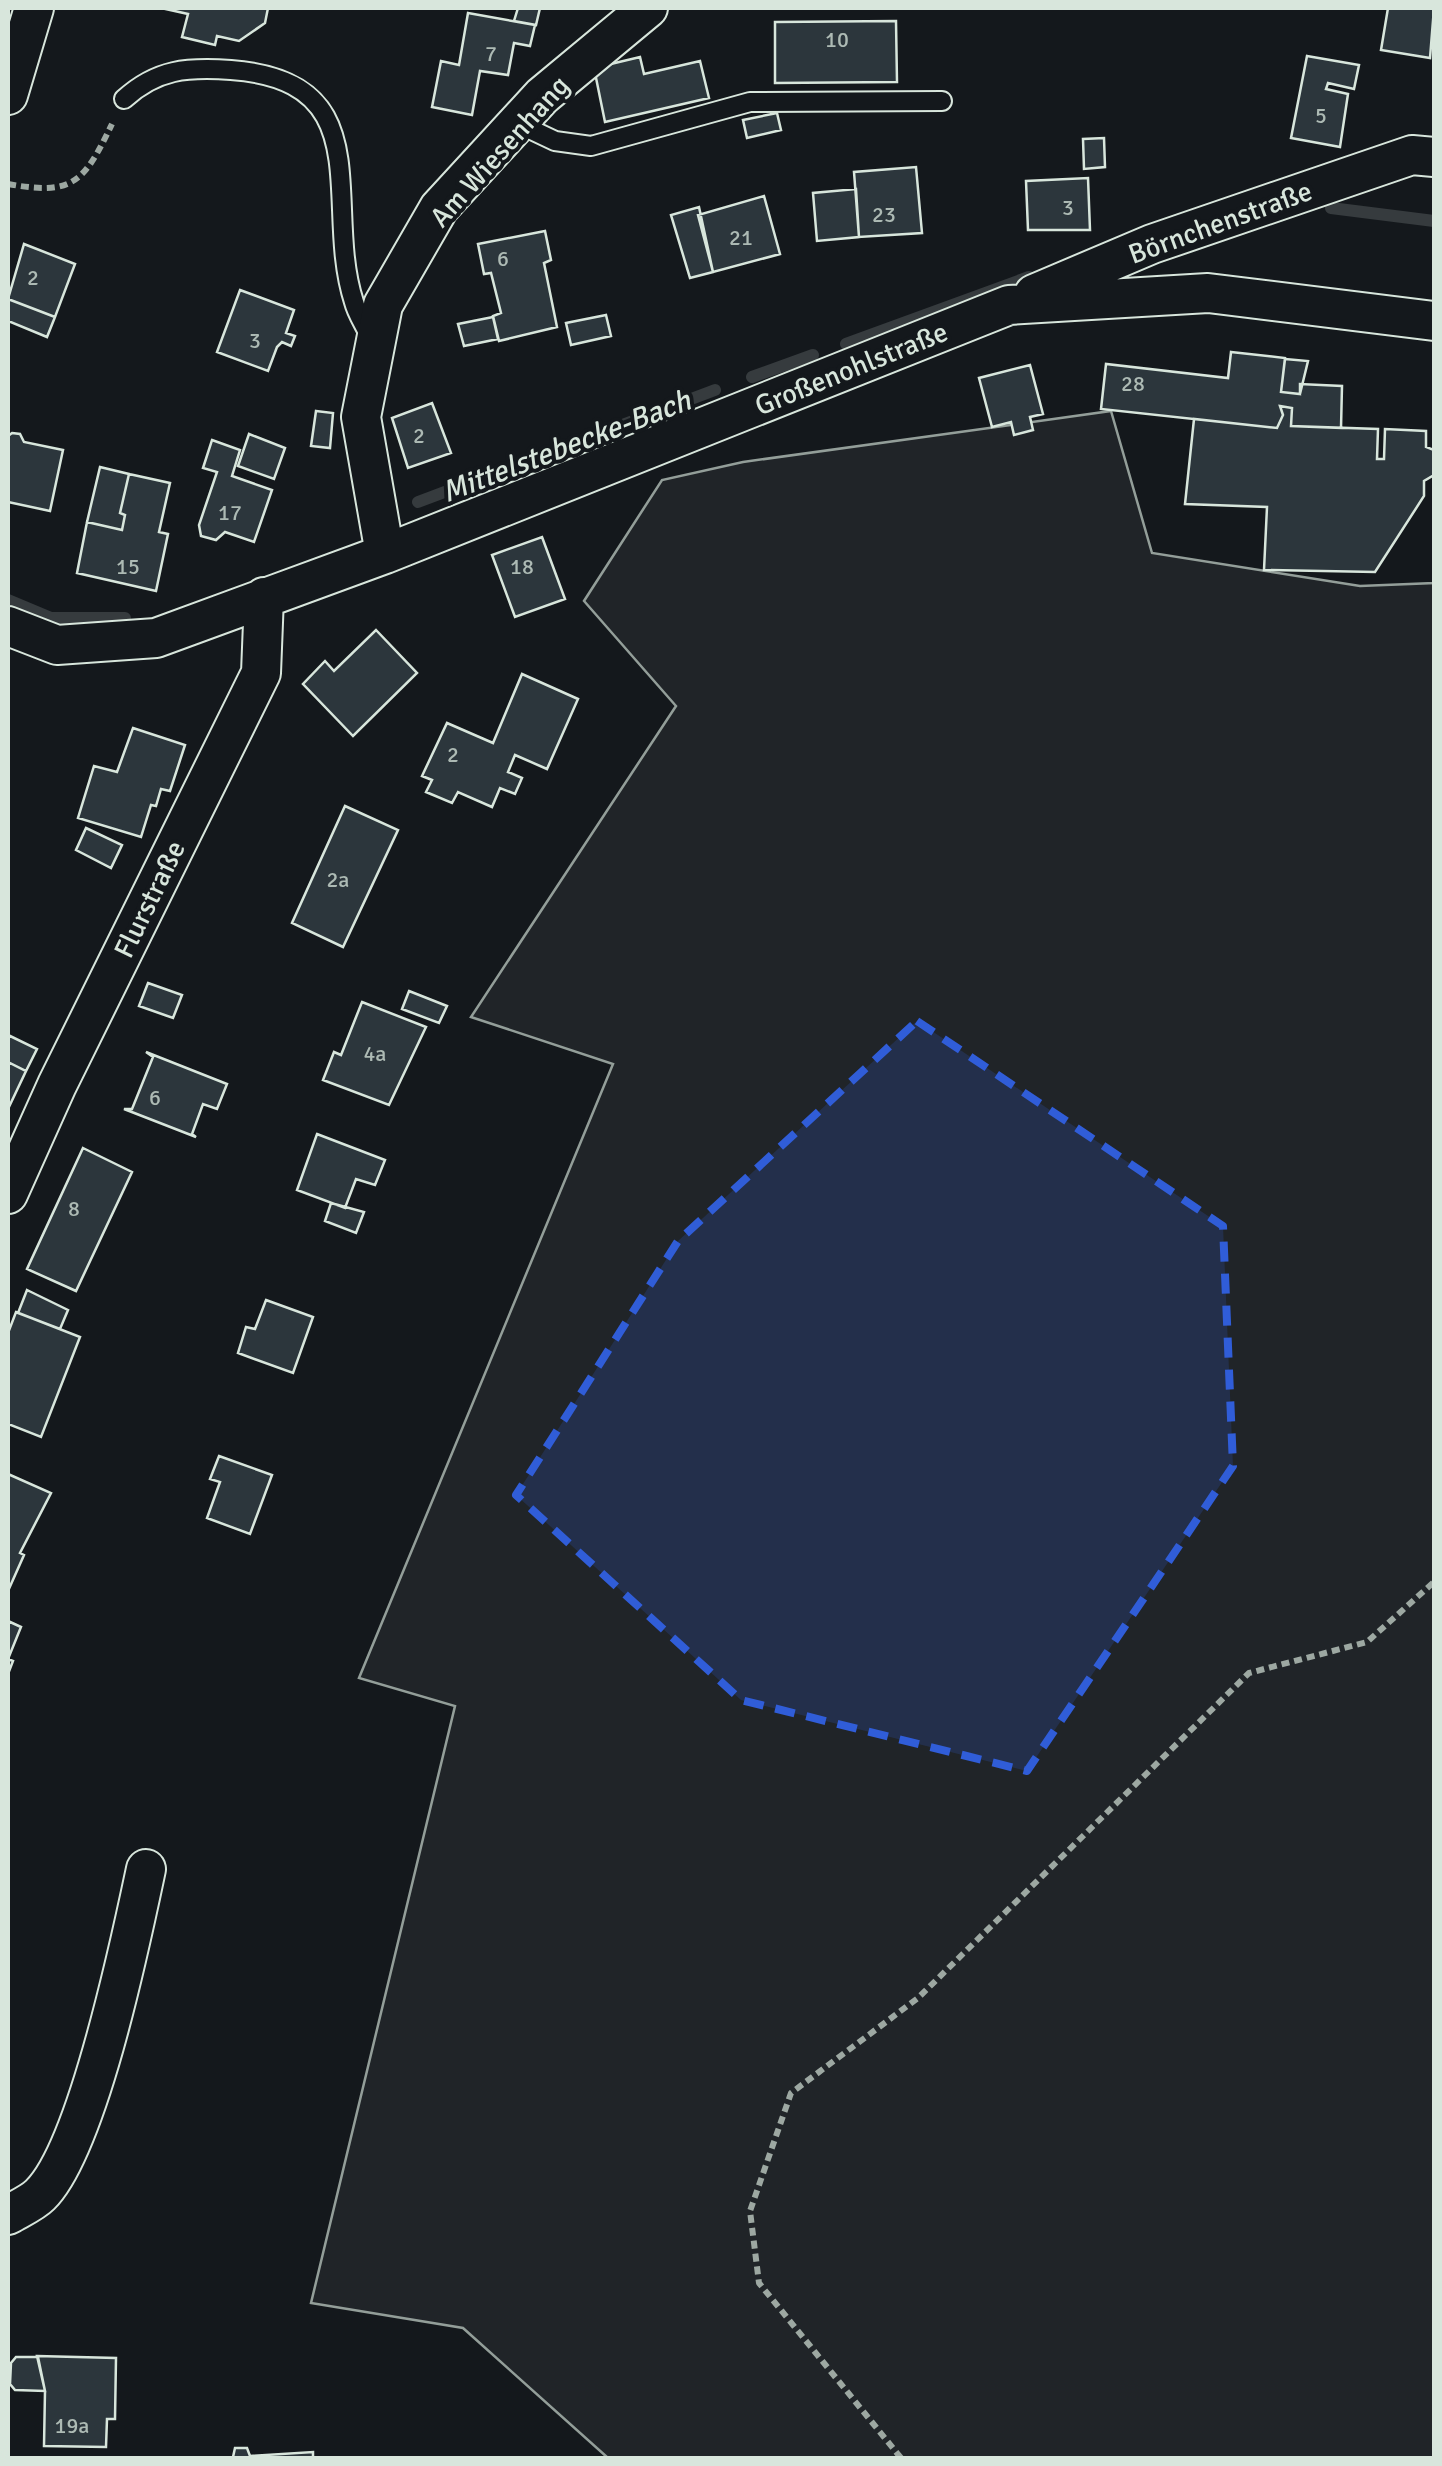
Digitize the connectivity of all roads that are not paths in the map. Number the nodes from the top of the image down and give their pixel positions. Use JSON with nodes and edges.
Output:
{"nodes":[{"id":1,"x":34,"y":8,"type":"edge"},
{"id":2,"x":648,"y":8,"type":"edge"},
{"id":3,"x":8,"y":95,"type":"edge"},
{"id":4,"x":124,"y":98,"type":"road end"},
{"id":5,"x":942,"y":101,"type":"dead end"},
{"id":6,"x":517,"y":123,"type":"junction"},
{"id":7,"x":1434,"y":156,"type":"edge"},
{"id":8,"x":1009,"y":305,"type":"junction"},
{"id":9,"x":1434,"y":321,"type":"edge"},
{"id":10,"x":375,"y":346,"type":"junction"},
{"id":11,"x":384,"y":554,"type":"junction"},
{"id":12,"x":264,"y":597,"type":"junction"},
{"id":13,"x":8,"y":626,"type":"edge"},
{"id":14,"x":8,"y":1194,"type":"edge"},
{"id":15,"x":146,"y":1869,"type":"dead end"},
{"id":16,"x":8,"y":2215,"type":"edge"}],
"edges":[{"from":1,"to":3,"type":"street"},
{"from":2,"to":6,"type":"street","name":"Am Wiesenhang"},
{"from":4,"to":10,"type":"lane"},
{"from":5,"to":6,"type":"lane"},
{"from":6,"to":10,"type":"street","name":"Am Wiesenhang"},
{"from":7,"to":8,"type":"street","name":"Börnchenstraße"},
{"from":8,"to":9,"type":"street","name":"Großenohlstraße"},
{"from":8,"to":11,"type":"street","name":"Großenohlstraße"},
{"from":10,"to":11,"type":"street","name":"Am Wiesenhang"},
{"from":11,"to":12,"type":"street","name":"Großenohlstraße"},
{"from":12,"to":13,"type":"street","name":"Großenohlstraße"},
{"from":12,"to":14,"type":"street","name":"Flurstraße"},
{"from":15,"to":16,"type":"street"}]}
